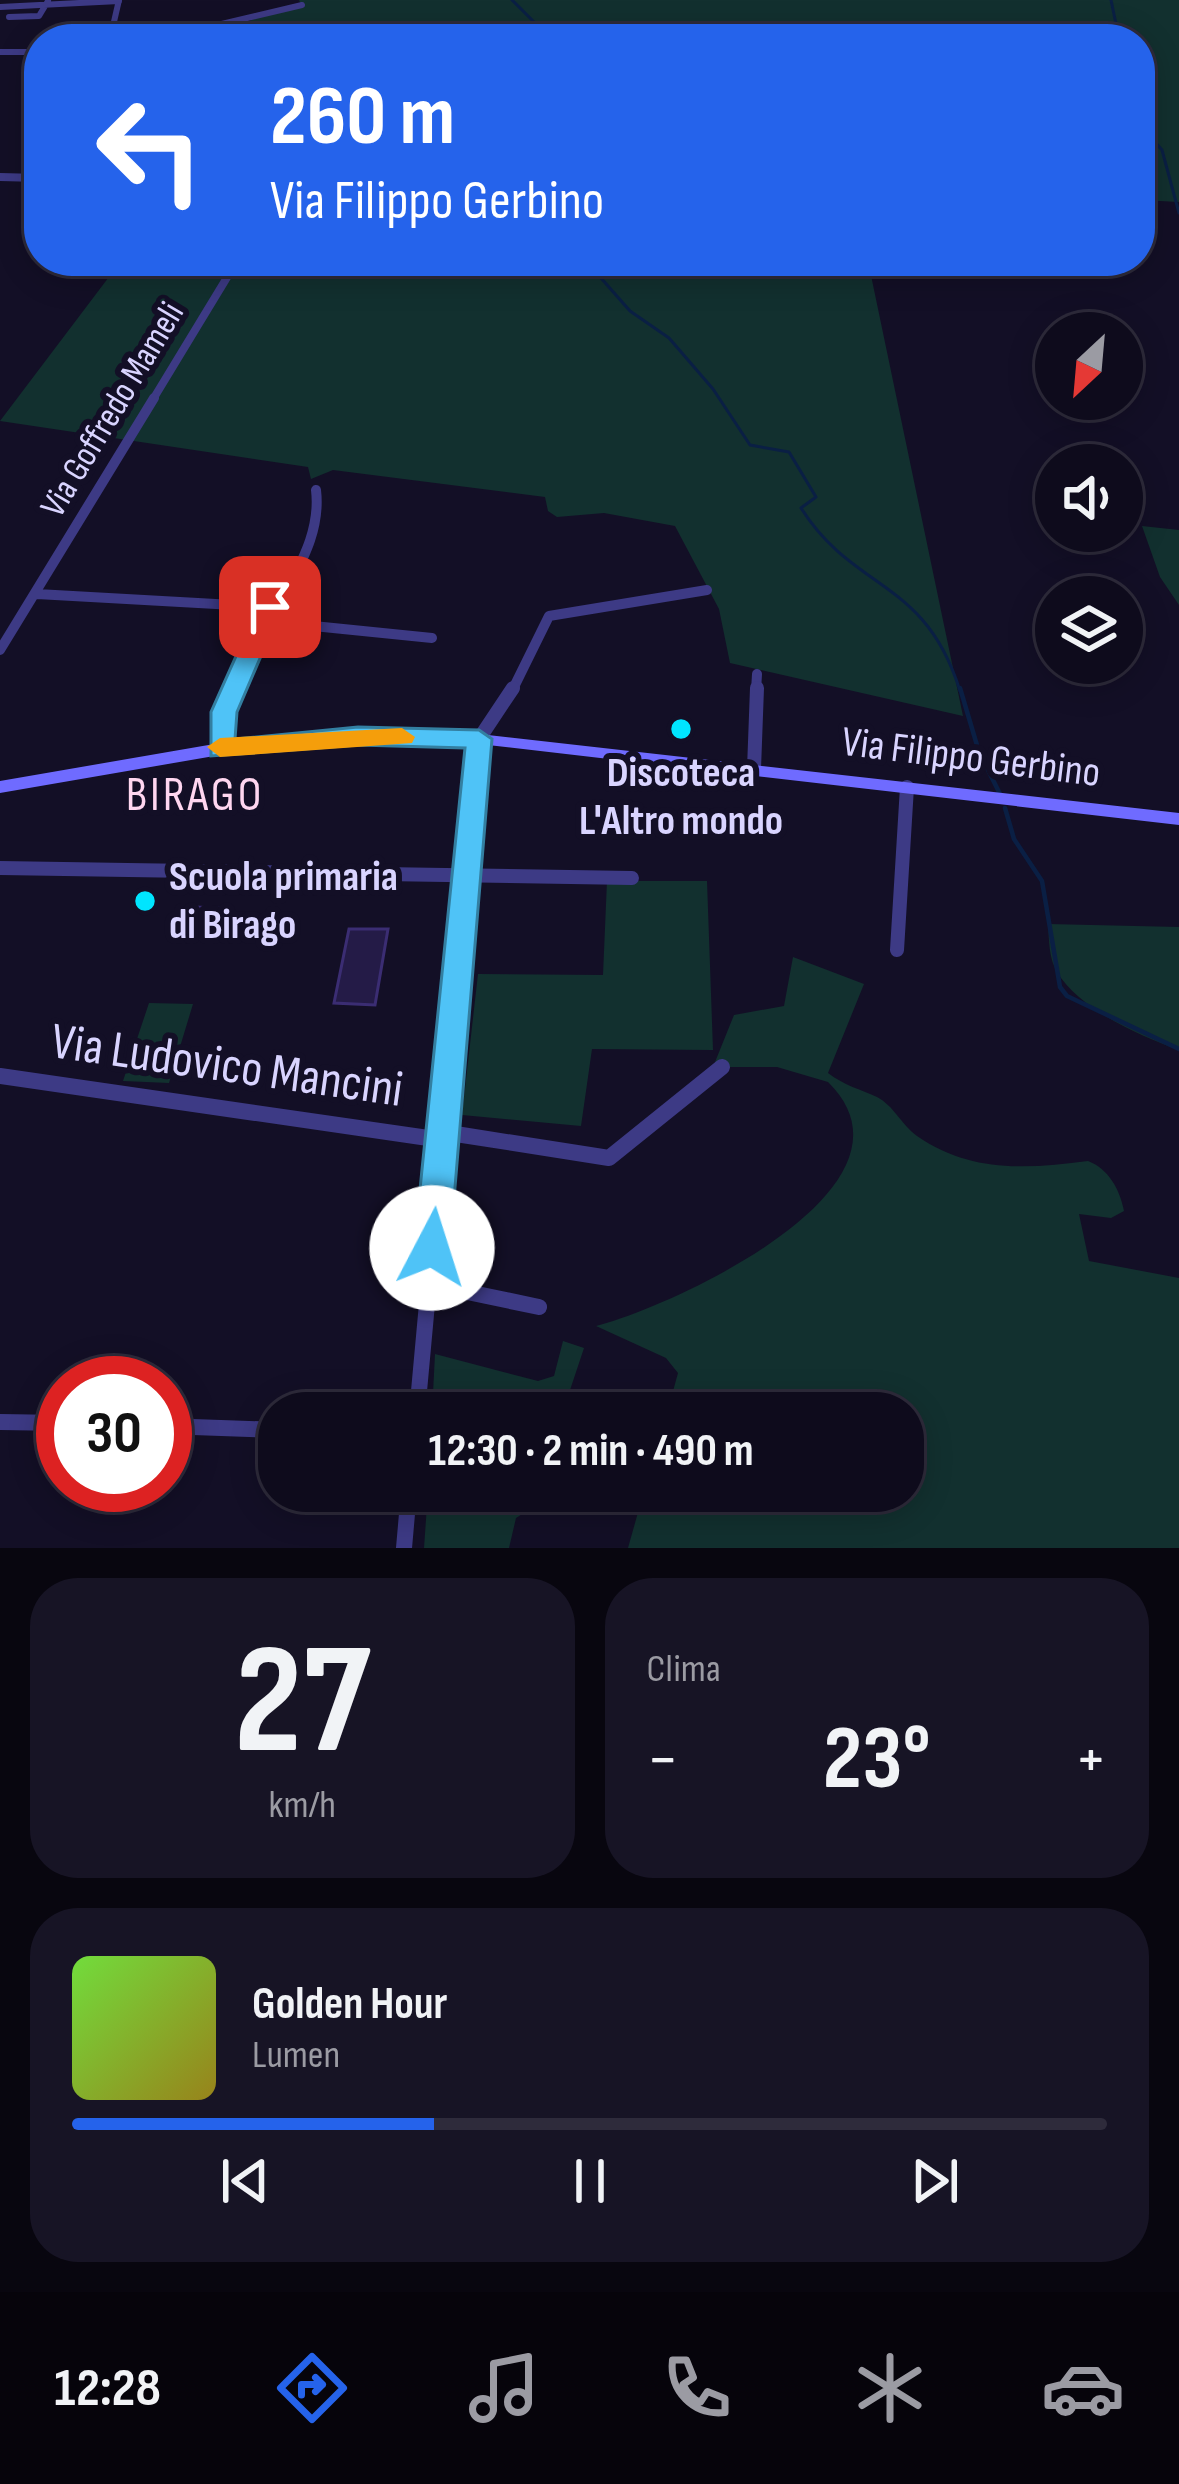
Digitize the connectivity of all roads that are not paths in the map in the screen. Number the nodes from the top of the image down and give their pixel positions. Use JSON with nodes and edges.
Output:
{"nodes":[{"id":1,"x":119,"y":1,"type":"edge"},
{"id":2,"x":48,"y":3,"type":"edge"},
{"id":3,"x":302,"y":5,"type":"dead end"},
{"id":4,"x":0,"y":8,"type":"edge"},
{"id":5,"x":9,"y":17,"type":"dead end"},
{"id":6,"x":222,"y":24,"type":"edge"},
{"id":7,"x":228,"y":276,"type":"edge"},
{"id":8,"x":316,"y":490,"type":"dead end"},
{"id":9,"x":707,"y":590,"type":"dead end"},
{"id":10,"x":37,"y":594,"type":"junction"},
{"id":11,"x":270,"y":607,"type":"junction"},
{"id":12,"x":264,"y":621,"type":"junction"},
{"id":13,"x":432,"y":638,"type":"dead end"},
{"id":14,"x":0,"y":650,"type":"edge"},
{"id":15,"x":757,"y":674,"type":"dead end"},
{"id":16,"x":479,"y":739,"type":"junction"},
{"id":17,"x":220,"y":749,"type":"junction"},
{"id":18,"x":754,"y":769,"type":"junction"},
{"id":19,"x":0,"y":787,"type":"edge"},
{"id":20,"x":907,"y":787,"type":"junction"},
{"id":21,"x":1179,"y":819,"type":"edge"},
{"id":22,"x":0,"y":868,"type":"edge"},
{"id":23,"x":466,"y":878,"type":"junction"},
{"id":24,"x":632,"y":878,"type":"dead end"},
{"id":25,"x":898,"y":950,"type":"dead end"},
{"id":26,"x":722,"y":1067,"type":"dead end"},
{"id":27,"x":0,"y":1076,"type":"edge"},
{"id":28,"x":442,"y":1136,"type":"junction"},
{"id":29,"x":428,"y":1284,"type":"junction"},
{"id":30,"x":539,"y":1307,"type":"dead end"},
{"id":31,"x":419,"y":1392,"type":"edge"},
{"id":32,"x":0,"y":1422,"type":"edge"},
{"id":33,"x":36,"y":1423,"type":"edge"},
{"id":34,"x":192,"y":1427,"type":"edge"},
{"id":35,"x":258,"y":1429,"type":"edge"},
{"id":36,"x":408,"y":1512,"type":"edge"},
{"id":37,"x":404,"y":1548,"type":"edge"}],
"edges":[{"from":1,"to":2,"type":"street"},
{"from":2,"to":4,"type":"street"},
{"from":2,"to":5,"type":"street"},
{"from":3,"to":6,"type":"street"},
{"from":7,"to":10,"type":"street","name":"Via Goffredo Mameli"},
{"from":8,"to":11,"type":"street"},
{"from":9,"to":16,"type":"street"},
{"from":10,"to":11,"type":"street"},
{"from":10,"to":14,"type":"street","name":"Via Goffredo Mameli"},
{"from":11,"to":12,"type":"street"},
{"from":12,"to":13,"type":"street"},
{"from":12,"to":17,"type":"street"},
{"from":15,"to":18,"type":"street"},
{"from":16,"to":17,"type":"street","name":"Via Filippo Gerbino"},
{"from":16,"to":18,"type":"street","name":"Via Filippo Gerbino"},
{"from":16,"to":23,"type":"street"},
{"from":17,"to":19,"type":"street","name":"Via Filippo Gerbino"},
{"from":18,"to":20,"type":"street","name":"Via Filippo Gerbino"},
{"from":20,"to":21,"type":"street","name":"Via Filippo Gerbino"},
{"from":20,"to":25,"type":"street"},
{"from":22,"to":23,"type":"street"},
{"from":23,"to":24,"type":"street"},
{"from":23,"to":28,"type":"street"},
{"from":26,"to":28,"type":"street","name":"Via Ludovico Mancini"},
{"from":27,"to":28,"type":"street","name":"Via Ludovico Mancini"},
{"from":28,"to":29,"type":"street"},
{"from":29,"to":30,"type":"street"},
{"from":29,"to":31,"type":"street"},
{"from":32,"to":33,"type":"street"},
{"from":34,"to":35,"type":"street"},
{"from":36,"to":37,"type":"street"}]}
